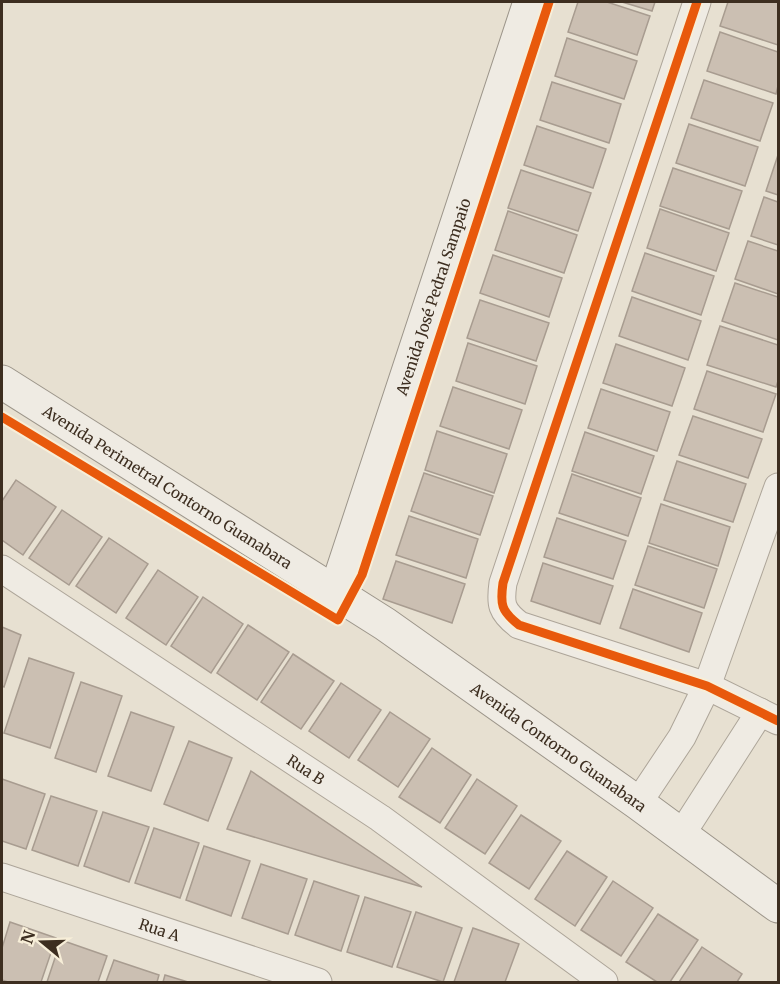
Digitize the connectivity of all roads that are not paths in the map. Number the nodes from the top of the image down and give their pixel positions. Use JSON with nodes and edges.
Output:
{"nodes":[{"id":1,"x":530,"y":2,"type":"edge"},
{"id":2,"x":697,"y":2,"type":"edge"},
{"id":3,"x":2,"y":382,"type":"edge"},
{"id":4,"x":778,"y":487,"type":"edge"},
{"id":5,"x":2,"y":569,"type":"edge"},
{"id":6,"x":336,"y":591,"type":"junction"},
{"id":7,"x":707,"y":686,"type":"junction"},
{"id":8,"x":769,"y":716,"type":"edge"},
{"id":9,"x":638,"y":803,"type":"junction"},
{"id":10,"x":681,"y":834,"type":"junction"},
{"id":11,"x":2,"y":877,"type":"edge"},
{"id":12,"x":778,"y":906,"type":"edge"},
{"id":13,"x":318,"y":982,"type":"edge"},
{"id":14,"x":604,"y":982,"type":"edge"}],
"edges":[{"from":1,"to":6,"type":"main road","name":"Avenida José Pedral Sampaio"},
{"from":2,"to":7,"type":"street"},
{"from":3,"to":6,"type":"main road","name":"Avenida Perimetral Contorno Guanabara"},
{"from":4,"to":7,"type":"street"},
{"from":5,"to":14,"type":"street","name":"Rua B"},
{"from":6,"to":9,"type":"main road","name":"Avenida Contorno Guanabara"},
{"from":7,"to":8,"type":"street"},
{"from":7,"to":9,"type":"street"},
{"from":8,"to":10,"type":"street"},
{"from":9,"to":10,"type":"main road","name":"Avenida Contorno Guanabara"},
{"from":10,"to":12,"type":"main road","name":"Avenida Contorno Guanabara"},
{"from":11,"to":13,"type":"street","name":"Rua A"}]}
